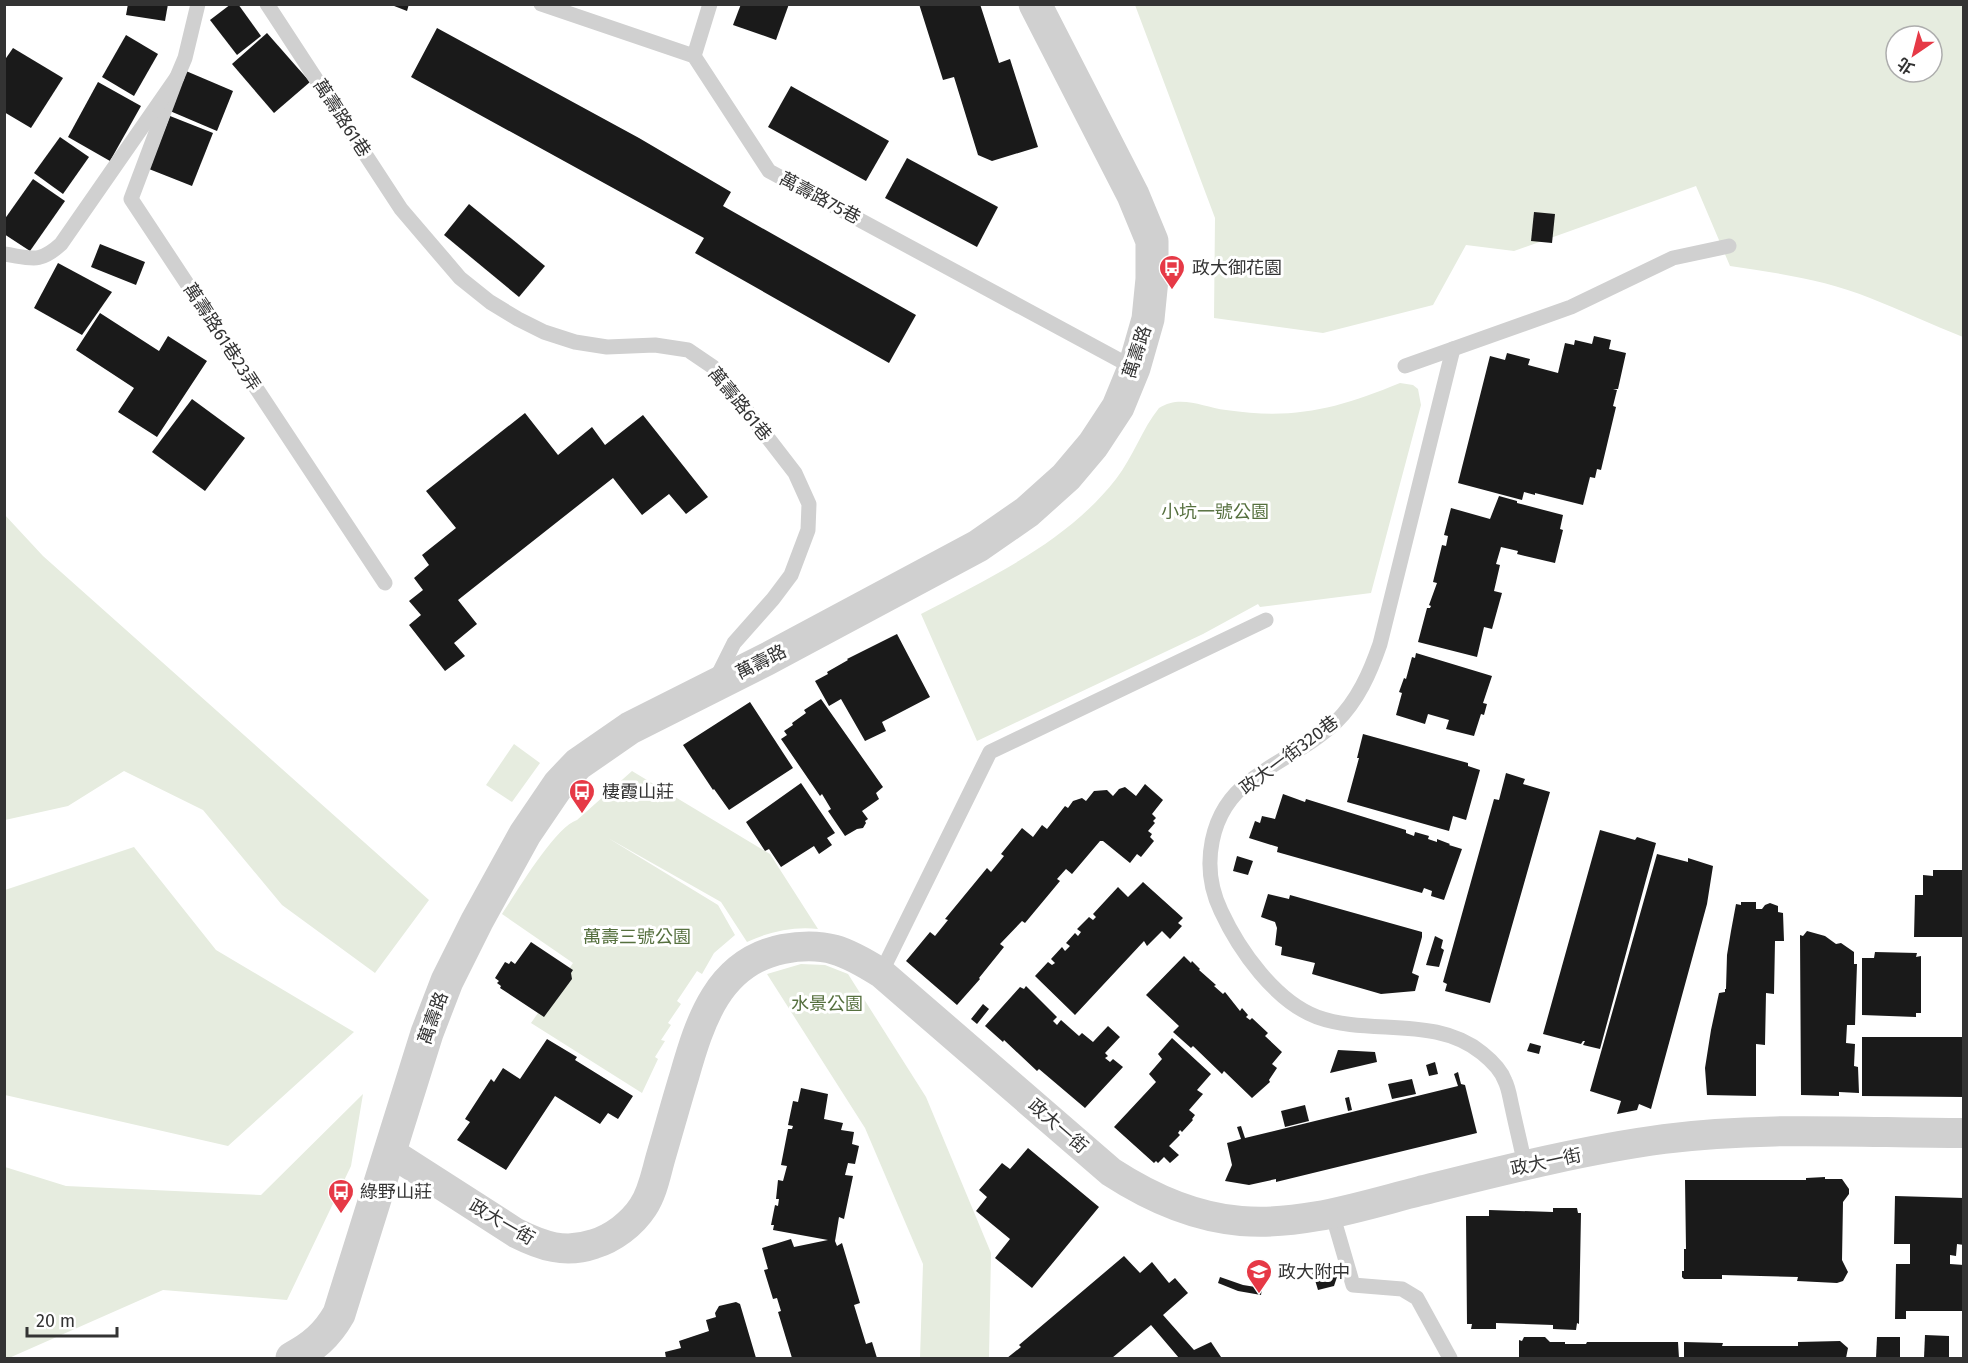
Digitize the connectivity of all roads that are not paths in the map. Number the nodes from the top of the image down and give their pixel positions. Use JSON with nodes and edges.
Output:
{"nodes":[{"id":1,"x":198,"y":4,"type":"edge"},
{"id":2,"x":267,"y":4,"type":"edge"},
{"id":3,"x":541,"y":4,"type":"edge"},
{"id":4,"x":710,"y":4,"type":"edge"},
{"id":5,"x":1035,"y":4,"type":"edge"},
{"id":6,"x":694,"y":56,"type":"junction"},
{"id":7,"x":177,"y":77,"type":"junction"},
{"id":8,"x":1729,"y":246,"type":"dead end"},
{"id":9,"x":4,"y":254,"type":"edge"},
{"id":10,"x":1453,"y":349,"type":"junction"},
{"id":11,"x":1405,"y":366,"type":"dead end"},
{"id":12,"x":1134,"y":368,"type":"junction"},
{"id":13,"x":385,"y":583,"type":"dead end"},
{"id":14,"x":1266,"y":620,"type":"dead end"},
{"id":15,"x":712,"y":687,"type":"junction"},
{"id":16,"x":880,"y":973,"type":"junction"},
{"id":17,"x":1964,"y":1133,"type":"edge"},
{"id":18,"x":390,"y":1152,"type":"junction"},
{"id":19,"x":1525,"y":1165,"type":"junction"},
{"id":20,"x":1332,"y":1213,"type":"junction"},
{"id":21,"x":292,"y":1359,"type":"edge"},
{"id":22,"x":1450,"y":1359,"type":"edge"}],
"edges":[{"from":1,"to":7,"type":"lane"},
{"from":2,"to":15,"type":"lane","name":"萬壽路61巷"},
{"from":3,"to":6,"type":"lane"},
{"from":4,"to":6,"type":"lane"},
{"from":5,"to":12,"type":"street","name":"萬壽路"},
{"from":6,"to":12,"type":"lane","name":"萬壽路75巷"},
{"from":7,"to":9,"type":"lane"},
{"from":7,"to":13,"type":"lane","name":"萬壽路61巷23弄"},
{"from":8,"to":10,"type":"lane"},
{"from":10,"to":11,"type":"lane"},
{"from":10,"to":19,"type":"lane","name":"政大一街320巷"},
{"from":12,"to":15,"type":"street","name":"萬壽路"},
{"from":14,"to":16,"type":"lane"},
{"from":15,"to":18,"type":"street","name":"萬壽路"},
{"from":16,"to":18,"type":"street","name":"政大一街"},
{"from":16,"to":20,"type":"street","name":"政大一街"},
{"from":17,"to":19,"type":"street","name":"政大一街"},
{"from":18,"to":21,"type":"street","name":"萬壽路"},
{"from":19,"to":20,"type":"street","name":"政大一街"},
{"from":20,"to":22,"type":"lane"}]}
